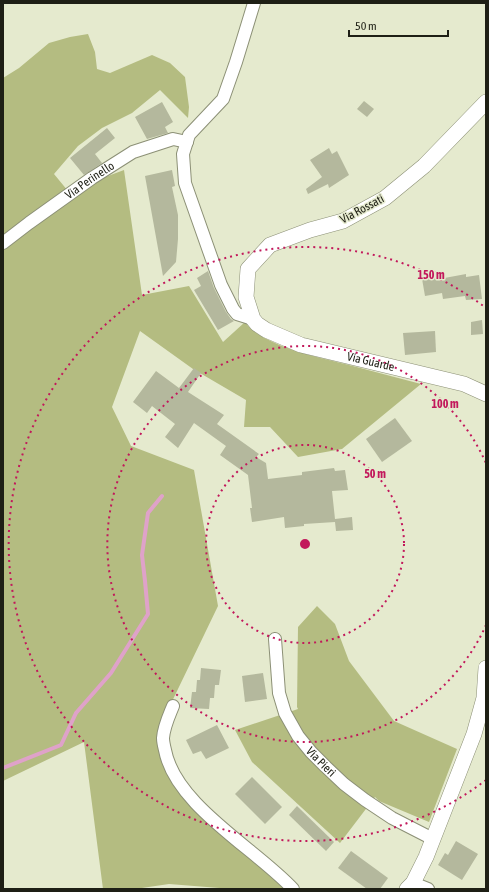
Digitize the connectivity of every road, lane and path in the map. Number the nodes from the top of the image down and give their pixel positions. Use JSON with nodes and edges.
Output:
{"nodes":[{"id":1,"x":254,"y":3,"type":"edge"},
{"id":2,"x":486,"y":102,"type":"edge"},
{"id":3,"x":187,"y":142,"type":"junction"},
{"id":4,"x":3,"y":243,"type":"edge"},
{"id":5,"x":255,"y":321,"type":"junction"},
{"id":6,"x":486,"y":394,"type":"edge"},
{"id":7,"x":275,"y":639,"type":"dead end"},
{"id":8,"x":486,"y":668,"type":"edge"},
{"id":9,"x":173,"y":706,"type":"dead end"},
{"id":10,"x":433,"y":839,"type":"junction"},
{"id":11,"x":410,"y":886,"type":"edge"},
{"id":12,"x":293,"y":889,"type":"edge"},
{"id":13,"x":428,"y":889,"type":"edge"}],
"edges":[{"from":1,"to":3,"type":"street"},
{"from":2,"to":5,"type":"street","name":"Via Rossati"},
{"from":3,"to":4,"type":"street","name":"Via Perinello"},
{"from":3,"to":5,"type":"street"},
{"from":5,"to":6,"type":"street","name":"Via Guarde"},
{"from":7,"to":10,"type":"street","name":"Via Pieri"},
{"from":8,"to":10,"type":"street"},
{"from":9,"to":12,"type":"street"},
{"from":10,"to":11,"type":"street"},
{"from":11,"to":13,"type":"street"}]}
